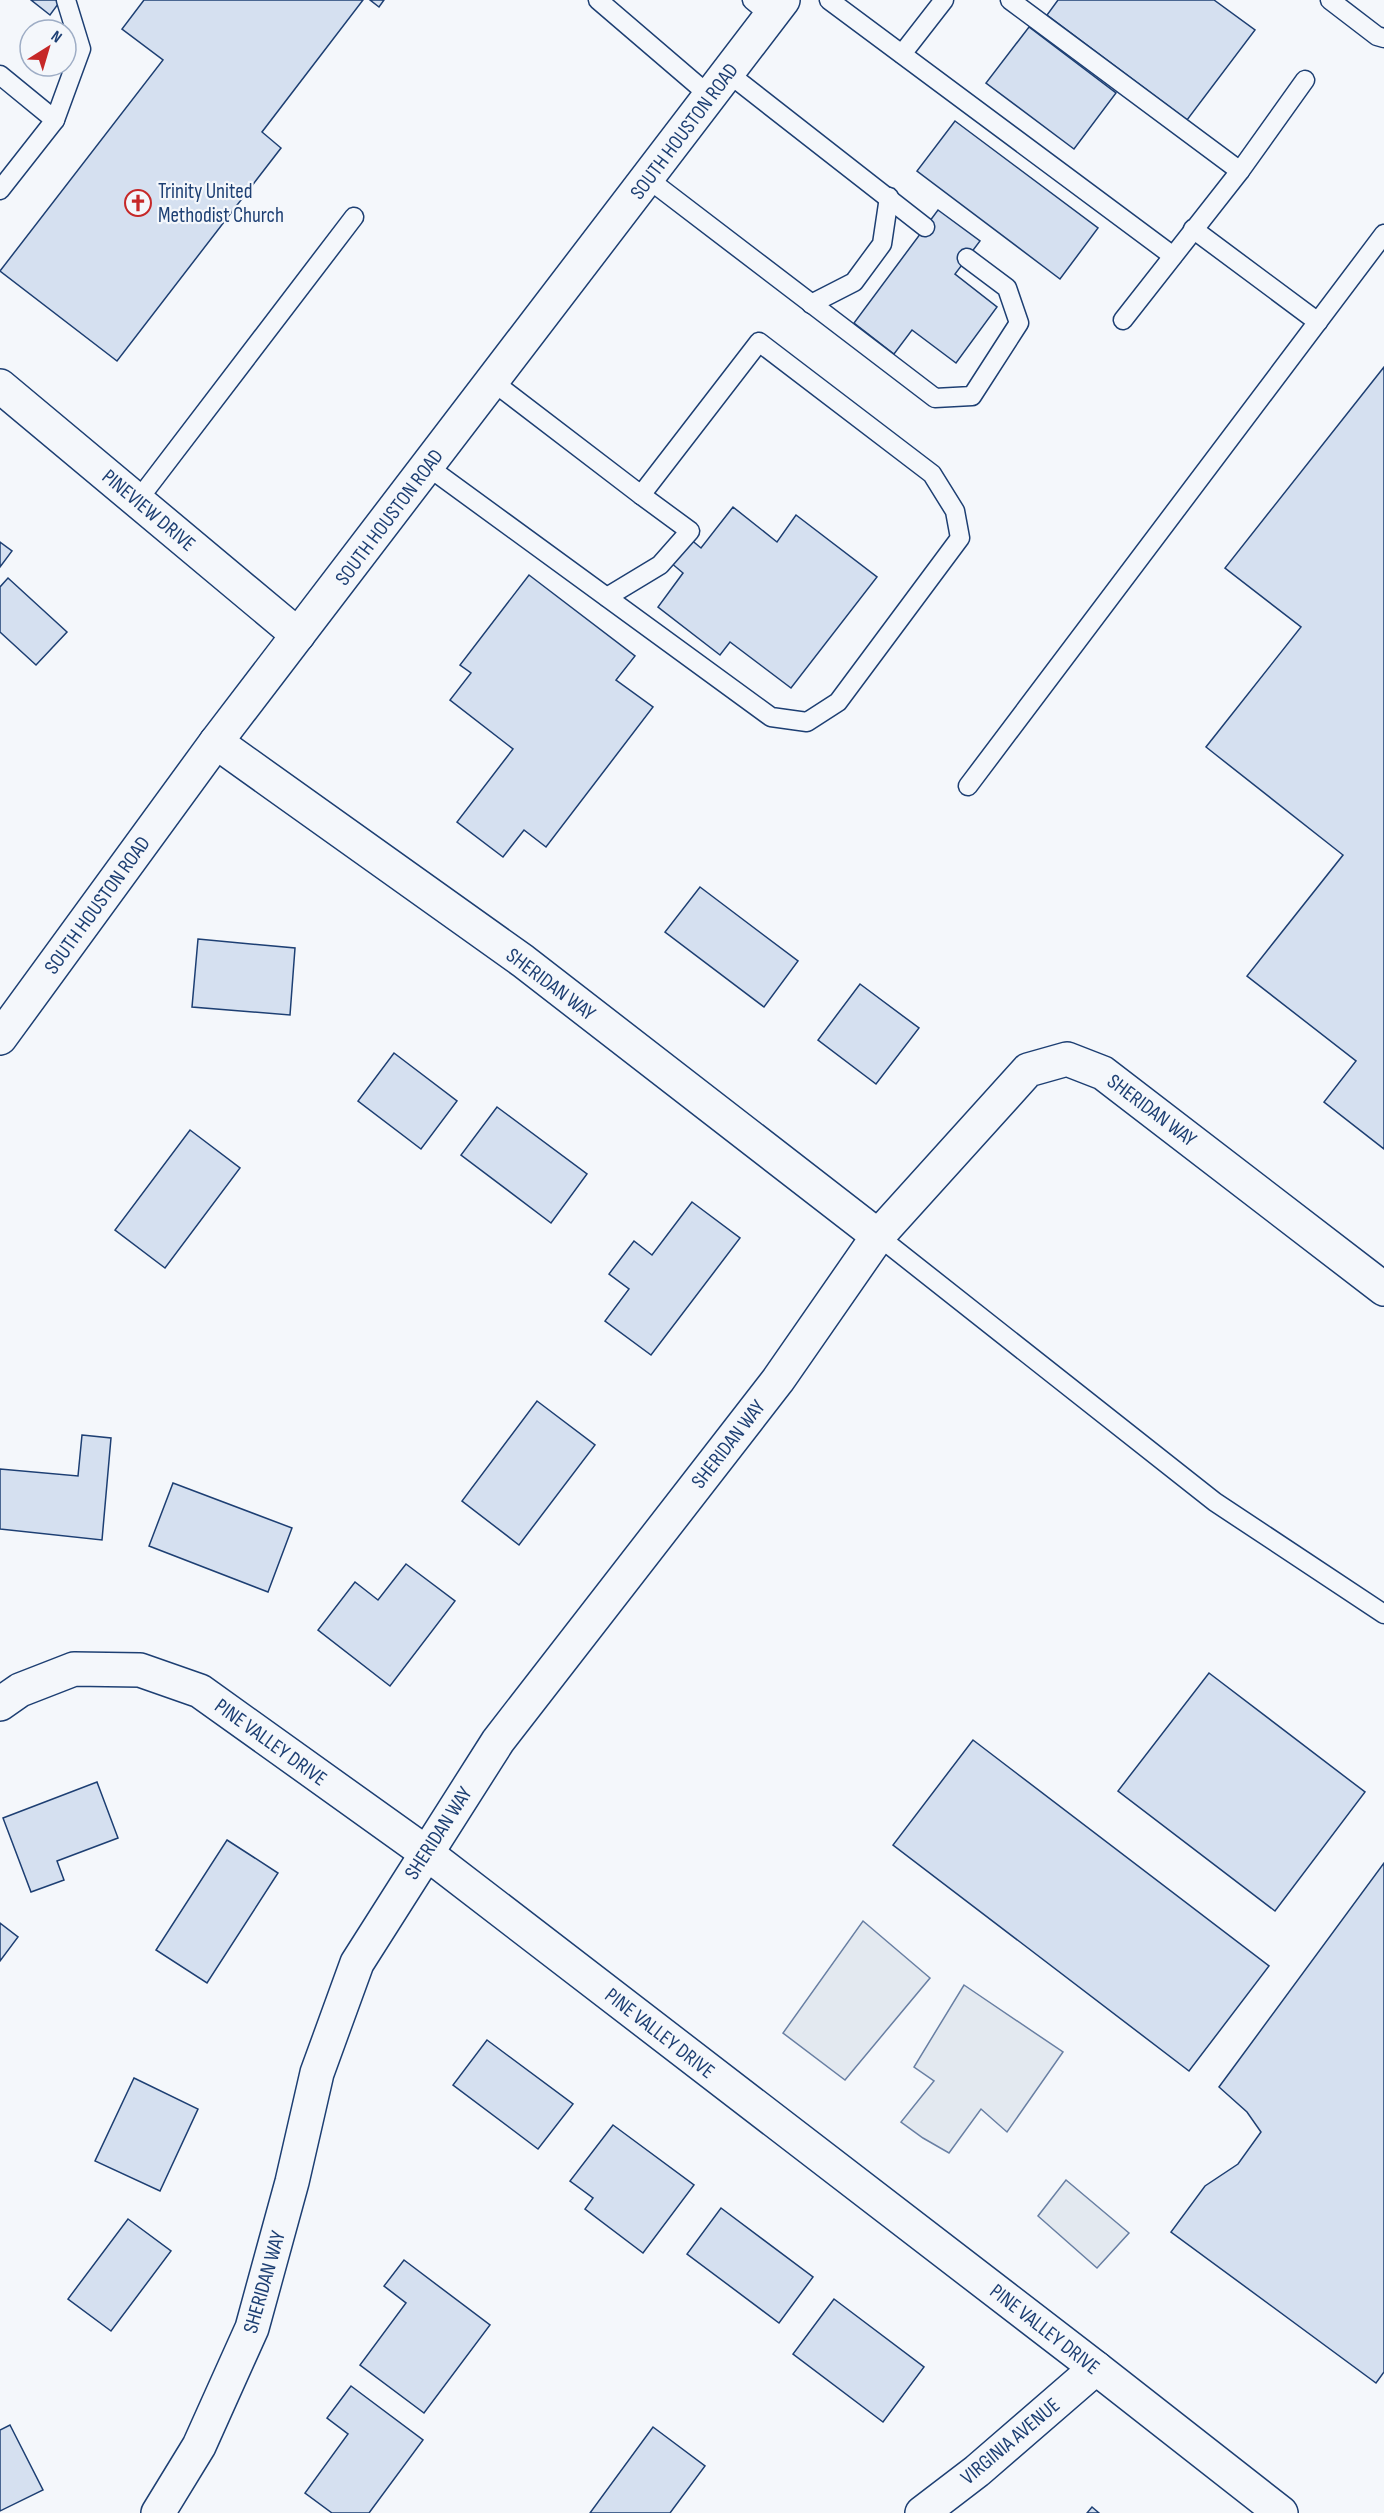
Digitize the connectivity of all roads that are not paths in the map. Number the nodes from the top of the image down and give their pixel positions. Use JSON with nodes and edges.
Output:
{"nodes":[{"id":1,"x":66,"y":0,"type":"edge"},
{"id":2,"x":598,"y":0,"type":"edge"},
{"id":3,"x":830,"y":0,"type":"edge"},
{"id":4,"x":944,"y":0,"type":"edge"},
{"id":5,"x":1010,"y":0,"type":"edge"},
{"id":6,"x":1330,"y":0,"type":"edge"},
{"id":7,"x":769,"y":5,"type":"edge"},
{"id":8,"x":1384,"y":38,"type":"edge"},
{"id":9,"x":902,"y":54,"type":"junction"},
{"id":10,"x":0,"y":75,"type":"edge"},
{"id":11,"x":1305,"y":80,"type":"dead end"},
{"id":12,"x":719,"y":84,"type":"junction"},
{"id":13,"x":55,"y":120,"type":"junction"},
{"id":14,"x":1240,"y":171,"type":"junction"},
{"id":15,"x":647,"y":178,"type":"junction"},
{"id":16,"x":0,"y":190,"type":"edge"},
{"id":17,"x":889,"y":197,"type":"junction"},
{"id":18,"x":354,"y":217,"type":"dead end"},
{"id":19,"x":925,"y":227,"type":"dead end"},
{"id":20,"x":1193,"y":229,"type":"junction"},
{"id":21,"x":1384,"y":234,"type":"edge"},
{"id":22,"x":1173,"y":256,"type":"junction"},
{"id":23,"x":967,"y":258,"type":"dead end"},
{"id":24,"x":811,"y":304,"type":"junction"},
{"id":25,"x":1123,"y":320,"type":"dead end"},
{"id":26,"x":1318,"y":322,"type":"junction"},
{"id":27,"x":492,"y":381,"type":"junction"},
{"id":28,"x":0,"y":386,"type":"edge"},
{"id":29,"x":427,"y":466,"type":"junction"},
{"id":30,"x":641,"y":495,"type":"junction"},
{"id":31,"x":138,"y":500,"type":"junction"},
{"id":32,"x":607,"y":597,"type":"junction"},
{"id":33,"x":298,"y":635,"type":"junction"},
{"id":34,"x":216,"y":742,"type":"junction"},
{"id":35,"x":968,"y":786,"type":"dead end"},
{"id":36,"x":0,"y":1038,"type":"edge"},
{"id":37,"x":878,"y":1236,"type":"junction"},
{"id":38,"x":1384,"y":1288,"type":"edge"},
{"id":39,"x":1384,"y":1614,"type":"edge"},
{"id":40,"x":0,"y":1704,"type":"edge"},
{"id":41,"x":425,"y":1852,"type":"junction"},
{"id":42,"x":1096,"y":2368,"type":"junction"},
{"id":43,"x":158,"y":2513,"type":"edge"},
{"id":44,"x":922,"y":2513,"type":"edge"},
{"id":45,"x":1281,"y":2513,"type":"edge"}],
"edges":[{"from":1,"to":13,"type":"lane"},
{"from":2,"to":12,"type":"lane"},
{"from":3,"to":9,"type":"lane"},
{"from":4,"to":9,"type":"lane"},
{"from":5,"to":14,"type":"lane"},
{"from":6,"to":8,"type":"lane"},
{"from":7,"to":12,"type":"street","name":"SOUTH HOUSTON ROAD"},
{"from":9,"to":22,"type":"lane"},
{"from":10,"to":13,"type":"lane"},
{"from":11,"to":14,"type":"lane"},
{"from":12,"to":15,"type":"street","name":"SOUTH HOUSTON ROAD"},
{"from":12,"to":17,"type":"lane"},
{"from":13,"to":16,"type":"lane"},
{"from":14,"to":20,"type":"lane"},
{"from":15,"to":24,"type":"lane"},
{"from":15,"to":27,"type":"street","name":"SOUTH HOUSTON ROAD"},
{"from":17,"to":19,"type":"lane"},
{"from":17,"to":24,"type":"lane"},
{"from":18,"to":31,"type":"lane"},
{"from":20,"to":22,"type":"lane"},
{"from":20,"to":26,"type":"lane"},
{"from":21,"to":26,"type":"lane"},
{"from":22,"to":25,"type":"lane"},
{"from":23,"to":24,"type":"lane"},
{"from":26,"to":35,"type":"lane"},
{"from":27,"to":29,"type":"street","name":"SOUTH HOUSTON ROAD"},
{"from":27,"to":30,"type":"lane"},
{"from":28,"to":31,"type":"street","name":"PINEVIEW DRIVE"},
{"from":29,"to":32,"type":"lane"},
{"from":29,"to":33,"type":"street","name":"SOUTH HOUSTON ROAD"},
{"from":30,"to":32,"type":"lane"},
{"from":30,"to":32,"type":"lane"},
{"from":31,"to":33,"type":"street","name":"PINEVIEW DRIVE"},
{"from":33,"to":34,"type":"street","name":"SOUTH HOUSTON ROAD"},
{"from":34,"to":36,"type":"street","name":"SOUTH HOUSTON ROAD"},
{"from":34,"to":37,"type":"street","name":"SHERIDAN WAY"},
{"from":37,"to":38,"type":"street","name":"SHERIDAN WAY"},
{"from":37,"to":39,"type":"lane"},
{"from":37,"to":41,"type":"street","name":"SHERIDAN WAY"},
{"from":40,"to":41,"type":"street","name":"PINE VALLEY DRIVE"},
{"from":41,"to":42,"type":"street","name":"PINE VALLEY DRIVE"},
{"from":41,"to":43,"type":"street","name":"SHERIDAN WAY"},
{"from":42,"to":44,"type":"street","name":"VIRGINIA AVENUE"},
{"from":42,"to":45,"type":"street","name":"PINE VALLEY DRIVE"}]}
